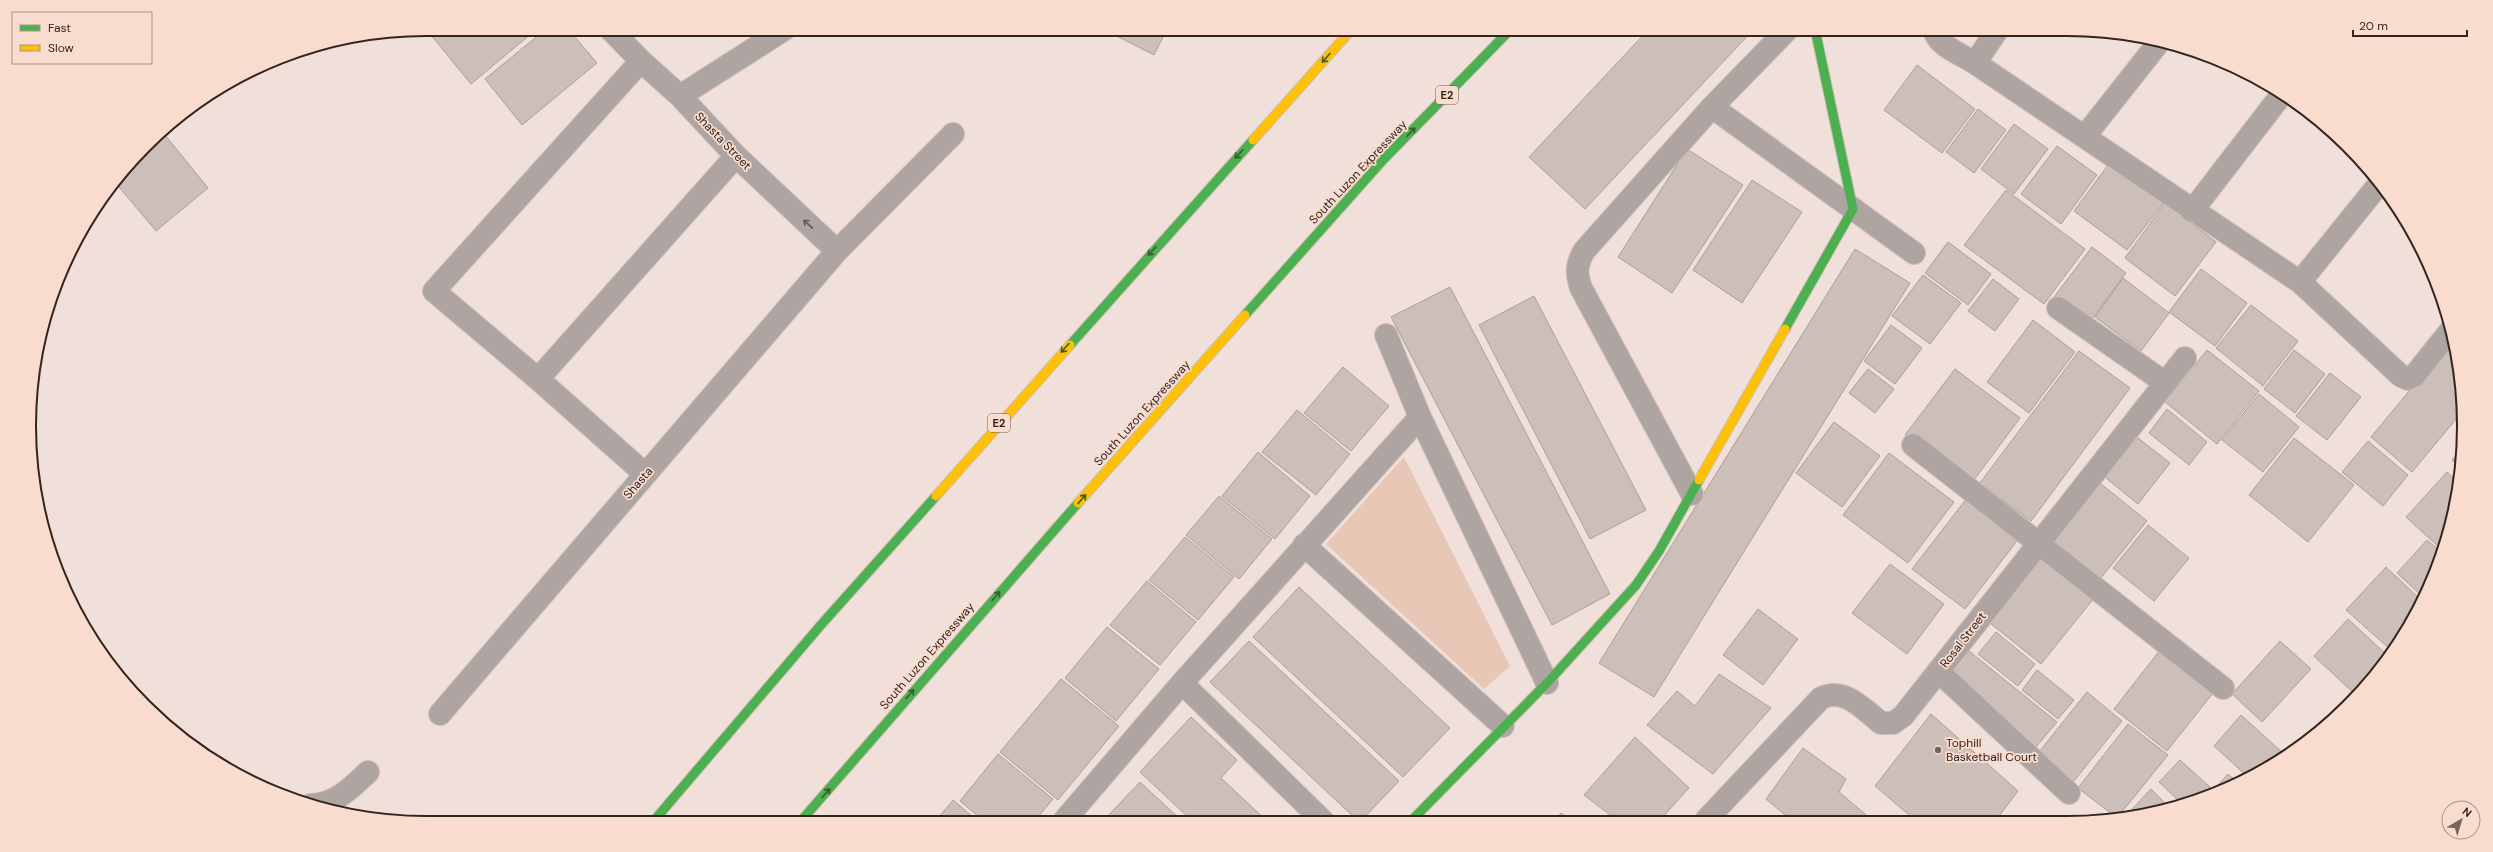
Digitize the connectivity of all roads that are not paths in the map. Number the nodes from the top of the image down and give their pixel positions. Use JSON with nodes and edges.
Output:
{"nodes":[{"id":1,"x":617,"y":36,"type":"edge"},
{"id":2,"x":774,"y":36,"type":"edge"},
{"id":3,"x":1346,"y":36,"type":"edge"},
{"id":4,"x":1504,"y":36,"type":"edge"},
{"id":5,"x":1781,"y":36,"type":"edge"},
{"id":6,"x":1816,"y":36,"type":"edge"},
{"id":7,"x":1936,"y":36,"type":"edge"},
{"id":8,"x":1993,"y":36,"type":"edge"},
{"id":9,"x":2156,"y":46,"type":"edge"},
{"id":10,"x":641,"y":61,"type":"junction"},
{"id":11,"x":1976,"y":63,"type":"junction"},
{"id":12,"x":680,"y":96,"type":"junction"},
{"id":13,"x":2279,"y":99,"type":"edge"},
{"id":14,"x":1712,"y":107,"type":"junction"},
{"id":15,"x":953,"y":134,"type":"dead end"},
{"id":16,"x":2085,"y":136,"type":"junction"},
{"id":17,"x":736,"y":156,"type":"junction"},
{"id":18,"x":2376,"y":189,"type":"edge"},
{"id":19,"x":1853,"y":209,"type":"junction"},
{"id":20,"x":2192,"y":211,"type":"junction"},
{"id":21,"x":837,"y":251,"type":"junction"},
{"id":22,"x":1914,"y":253,"type":"dead end"},
{"id":23,"x":2300,"y":282,"type":"junction"},
{"id":24,"x":2058,"y":308,"type":"dead end"},
{"id":25,"x":1386,"y":335,"type":"dead end"},
{"id":26,"x":2447,"y":335,"type":"edge"},
{"id":27,"x":2185,"y":358,"type":"dead end"},
{"id":28,"x":538,"y":379,"type":"junction"},
{"id":29,"x":2164,"y":382,"type":"junction"},
{"id":30,"x":1420,"y":417,"type":"junction"},
{"id":31,"x":1913,"y":445,"type":"dead end"},
{"id":32,"x":645,"y":474,"type":"junction"},
{"id":33,"x":1692,"y":494,"type":"junction"},
{"id":34,"x":1304,"y":545,"type":"junction"},
{"id":35,"x":2039,"y":545,"type":"junction"},
{"id":36,"x":1939,"y":672,"type":"junction"},
{"id":37,"x":1182,"y":683,"type":"junction"},
{"id":38,"x":1547,"y":683,"type":"junction"},
{"id":39,"x":2223,"y":688,"type":"dead end"},
{"id":40,"x":440,"y":714,"type":"dead end"},
{"id":41,"x":1503,"y":726,"type":"junction"},
{"id":42,"x":368,"y":772,"type":"dead end"},
{"id":43,"x":2070,"y":793,"type":"dead end"},
{"id":44,"x":327,"y":803,"type":"edge"},
{"id":45,"x":657,"y":816,"type":"edge"},
{"id":46,"x":805,"y":816,"type":"edge"},
{"id":47,"x":1068,"y":816,"type":"edge"},
{"id":48,"x":1318,"y":816,"type":"edge"},
{"id":49,"x":1417,"y":816,"type":"edge"},
{"id":50,"x":1710,"y":816,"type":"edge"}],
"edges":[{"from":1,"to":10,"type":"street","name":"Shasta Street"},
{"from":2,"to":12,"type":"street"},
{"from":3,"to":45,"type":"main road","number":"E2","one_way":true},
{"from":46,"to":4,"type":"main road","name":"South Luzon Expressway","number":"E2","one_way":true},
{"from":5,"to":14,"type":"street"},
{"from":6,"to":19,"type":"main road"},
{"from":7,"to":11,"type":"street"},
{"from":8,"to":11,"type":"street"},
{"from":9,"to":16,"type":"street"},
{"from":10,"to":12,"type":"street","name":"Shasta Street"},
{"from":10,"to":28,"type":"street"},
{"from":11,"to":16,"type":"street"},
{"from":12,"to":17,"type":"street","name":"Shasta Street"},
{"from":13,"to":20,"type":"street"},
{"from":14,"to":19,"type":"street"},
{"from":14,"to":33,"type":"street"},
{"from":15,"to":21,"type":"street","name":"Shasta"},
{"from":16,"to":20,"type":"street"},
{"from":21,"to":17,"type":"street","name":"Shasta Street","one_way":true},
{"from":17,"to":28,"type":"street"},
{"from":18,"to":23,"type":"street"},
{"from":19,"to":22,"type":"street"},
{"from":19,"to":33,"type":"main road"},
{"from":20,"to":23,"type":"street"},
{"from":21,"to":32,"type":"street","name":"Shasta"},
{"from":23,"to":26,"type":"street"},
{"from":24,"to":29,"type":"street"},
{"from":25,"to":30,"type":"street"},
{"from":27,"to":29,"type":"street","name":"Rosal Street"},
{"from":28,"to":32,"type":"street"},
{"from":29,"to":35,"type":"street","name":"Rosal Street"},
{"from":30,"to":34,"type":"street"},
{"from":30,"to":38,"type":"street"},
{"from":31,"to":35,"type":"street"},
{"from":32,"to":40,"type":"street","name":"Shasta"},
{"from":33,"to":38,"type":"main road"},
{"from":34,"to":37,"type":"street"},
{"from":34,"to":41,"type":"street"},
{"from":35,"to":36,"type":"street","name":"Rosal Street"},
{"from":35,"to":39,"type":"street"},
{"from":36,"to":43,"type":"street"},
{"from":36,"to":50,"type":"street","name":"Rosal Street"},
{"from":37,"to":47,"type":"street"},
{"from":37,"to":48,"type":"street"},
{"from":38,"to":41,"type":"main road"},
{"from":41,"to":49,"type":"main road"},
{"from":42,"to":44,"type":"street"}]}
